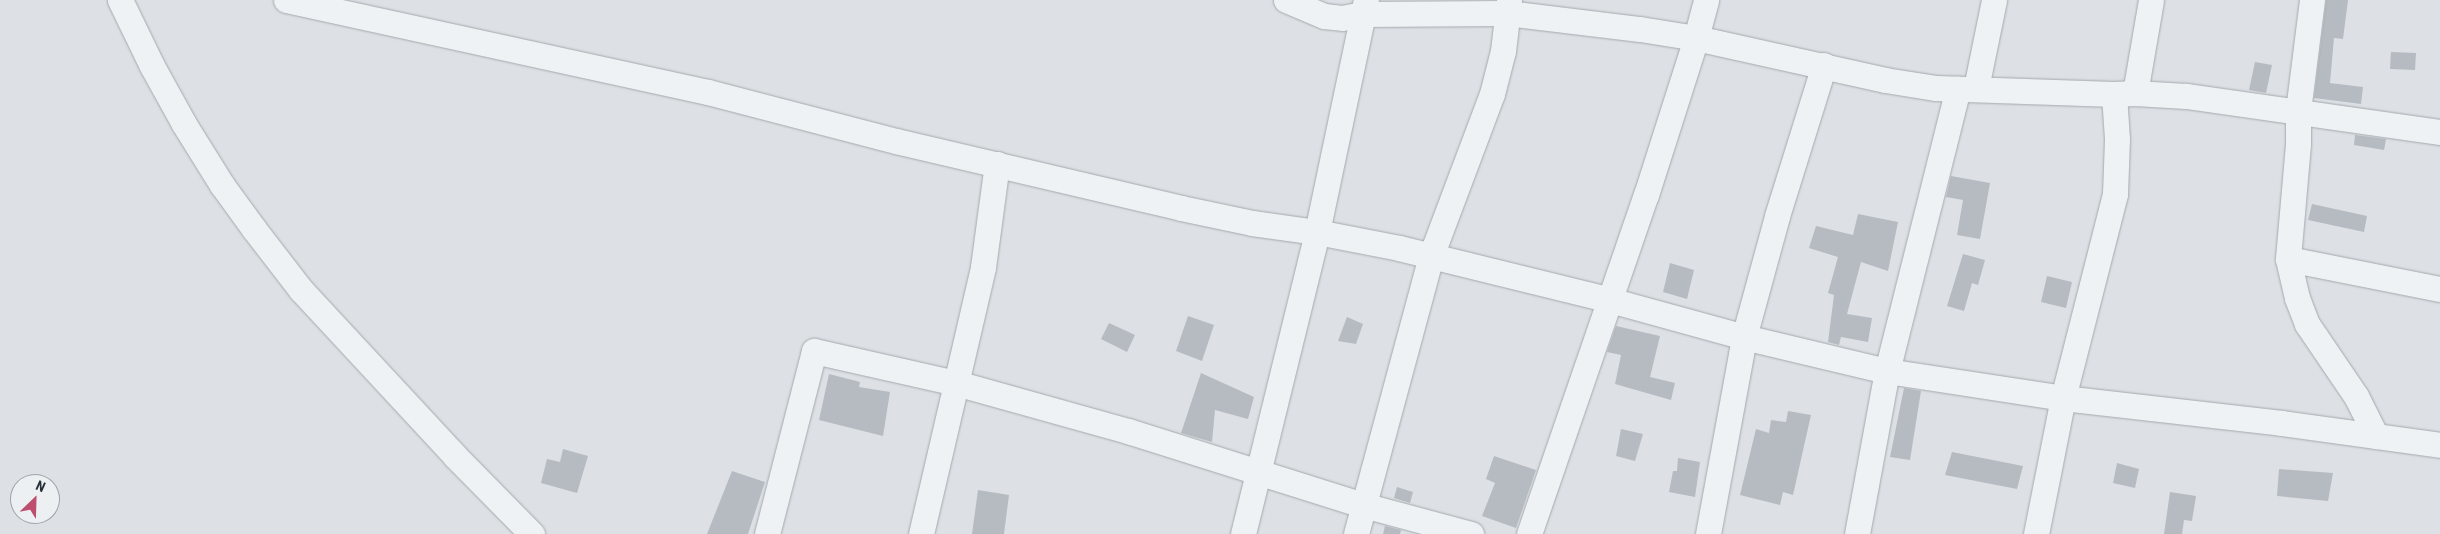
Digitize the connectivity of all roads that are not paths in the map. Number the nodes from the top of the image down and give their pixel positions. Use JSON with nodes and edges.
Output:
{"nodes":[{"id":1,"x":120,"y":0,"type":"edge"},
{"id":2,"x":286,"y":0,"type":"edge"},
{"id":3,"x":1286,"y":0,"type":"edge"},
{"id":4,"x":1706,"y":0,"type":"edge"},
{"id":5,"x":1994,"y":0,"type":"edge"},
{"id":6,"x":2151,"y":0,"type":"edge"},
{"id":7,"x":2312,"y":0,"type":"edge"},
{"id":8,"x":1365,"y":7,"type":"edge"},
{"id":9,"x":1508,"y":7,"type":"edge"},
{"id":10,"x":1696,"y":38,"type":"junction"},
{"id":11,"x":1824,"y":66,"type":"junction"},
{"id":12,"x":1967,"y":89,"type":"junction"},
{"id":13,"x":2124,"y":94,"type":"junction"},
{"id":14,"x":2298,"y":110,"type":"junction"},
{"id":15,"x":2440,"y":132,"type":"edge"},
{"id":16,"x":997,"y":164,"type":"junction"},
{"id":17,"x":1317,"y":232,"type":"junction"},
{"id":18,"x":1431,"y":256,"type":"junction"},
{"id":19,"x":2288,"y":259,"type":"junction"},
{"id":20,"x":2440,"y":290,"type":"edge"},
{"id":21,"x":1610,"y":300,"type":"junction"},
{"id":22,"x":1744,"y":337,"type":"junction"},
{"id":23,"x":1887,"y":371,"type":"junction"},
{"id":24,"x":956,"y":383,"type":"junction"},
{"id":25,"x":2063,"y":398,"type":"junction"},
{"id":26,"x":2376,"y":436,"type":"junction"},
{"id":27,"x":2440,"y":445,"type":"edge"},
{"id":28,"x":1258,"y":472,"type":"junction"},
{"id":29,"x":1363,"y":505,"type":"junction"},
{"id":30,"x":532,"y":534,"type":"edge"},
{"id":31,"x":767,"y":534,"type":"edge"},
{"id":32,"x":921,"y":534,"type":"edge"},
{"id":33,"x":1243,"y":534,"type":"edge"},
{"id":34,"x":1356,"y":534,"type":"edge"},
{"id":35,"x":1471,"y":534,"type":"edge"},
{"id":36,"x":1529,"y":534,"type":"edge"},
{"id":37,"x":1708,"y":534,"type":"edge"},
{"id":38,"x":1857,"y":534,"type":"edge"},
{"id":39,"x":2036,"y":534,"type":"edge"}],
"edges":[{"from":1,"to":30,"type":"street"},
{"from":2,"to":16,"type":"street"},
{"from":3,"to":8,"type":"street"},
{"from":4,"to":10,"type":"street"},
{"from":5,"to":12,"type":"street"},
{"from":6,"to":13,"type":"street"},
{"from":7,"to":14,"type":"street"},
{"from":8,"to":9,"type":"street"},
{"from":8,"to":17,"type":"street"},
{"from":9,"to":10,"type":"street"},
{"from":9,"to":18,"type":"street"},
{"from":10,"to":11,"type":"street"},
{"from":10,"to":21,"type":"street"},
{"from":11,"to":12,"type":"street"},
{"from":11,"to":22,"type":"street"},
{"from":12,"to":13,"type":"street"},
{"from":12,"to":23,"type":"street"},
{"from":13,"to":14,"type":"street"},
{"from":13,"to":25,"type":"street"},
{"from":14,"to":15,"type":"street"},
{"from":14,"to":19,"type":"street"},
{"from":16,"to":17,"type":"street"},
{"from":16,"to":24,"type":"street"},
{"from":17,"to":18,"type":"street"},
{"from":17,"to":28,"type":"street"},
{"from":18,"to":21,"type":"street"},
{"from":18,"to":29,"type":"street"},
{"from":19,"to":20,"type":"street"},
{"from":19,"to":26,"type":"street"},
{"from":21,"to":22,"type":"street"},
{"from":21,"to":36,"type":"street"},
{"from":22,"to":23,"type":"street"},
{"from":22,"to":37,"type":"street"},
{"from":23,"to":25,"type":"street"},
{"from":23,"to":38,"type":"street"},
{"from":24,"to":28,"type":"street"},
{"from":24,"to":31,"type":"street"},
{"from":24,"to":32,"type":"street"},
{"from":25,"to":26,"type":"street"},
{"from":25,"to":39,"type":"street"},
{"from":26,"to":27,"type":"street"},
{"from":28,"to":29,"type":"street"},
{"from":28,"to":33,"type":"street"},
{"from":29,"to":34,"type":"street"},
{"from":29,"to":35,"type":"street"}]}
